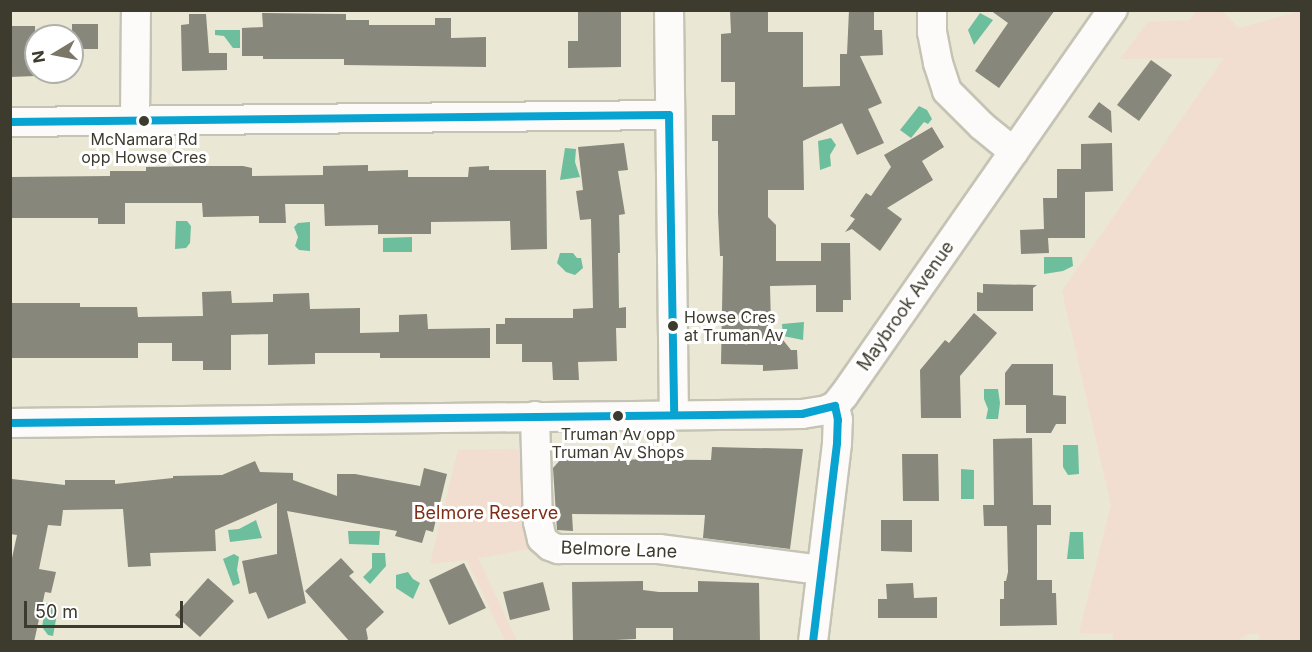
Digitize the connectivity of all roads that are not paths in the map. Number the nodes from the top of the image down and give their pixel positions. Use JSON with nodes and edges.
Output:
{"nodes":[{"id":1,"x":136,"y":10,"type":"edge"},
{"id":2,"x":669,"y":10,"type":"edge"},
{"id":3,"x":932,"y":10,"type":"edge"},
{"id":4,"x":1113,"y":10,"type":"edge"},
{"id":5,"x":669,"y":115,"type":"junction"},
{"id":6,"x":135,"y":120,"type":"junction"},
{"id":7,"x":10,"y":122,"type":"edge"},
{"id":8,"x":1014,"y":152,"type":"junction"},
{"id":9,"x":835,"y":406,"type":"junction"},
{"id":10,"x":674,"y":414,"type":"junction"},
{"id":11,"x":534,"y":417,"type":"junction"},
{"id":12,"x":10,"y":423,"type":"edge"},
{"id":13,"x":821,"y":570,"type":"junction"},
{"id":14,"x":813,"y":642,"type":"edge"}],
"edges":[{"from":1,"to":6,"type":"street"},
{"from":2,"to":5,"type":"street"},
{"from":3,"to":8,"type":"street"},
{"from":4,"to":8,"type":"street","name":"Maybrook Avenue"},
{"from":5,"to":6,"type":"street"},
{"from":5,"to":10,"type":"street"},
{"from":6,"to":7,"type":"street"},
{"from":8,"to":9,"type":"street","name":"Maybrook Avenue"},
{"from":9,"to":10,"type":"street"},
{"from":9,"to":13,"type":"street"},
{"from":10,"to":11,"type":"street"},
{"from":11,"to":12,"type":"street"},
{"from":11,"to":13,"type":"street","name":"Belmore Lane"},
{"from":13,"to":14,"type":"street"}]}
